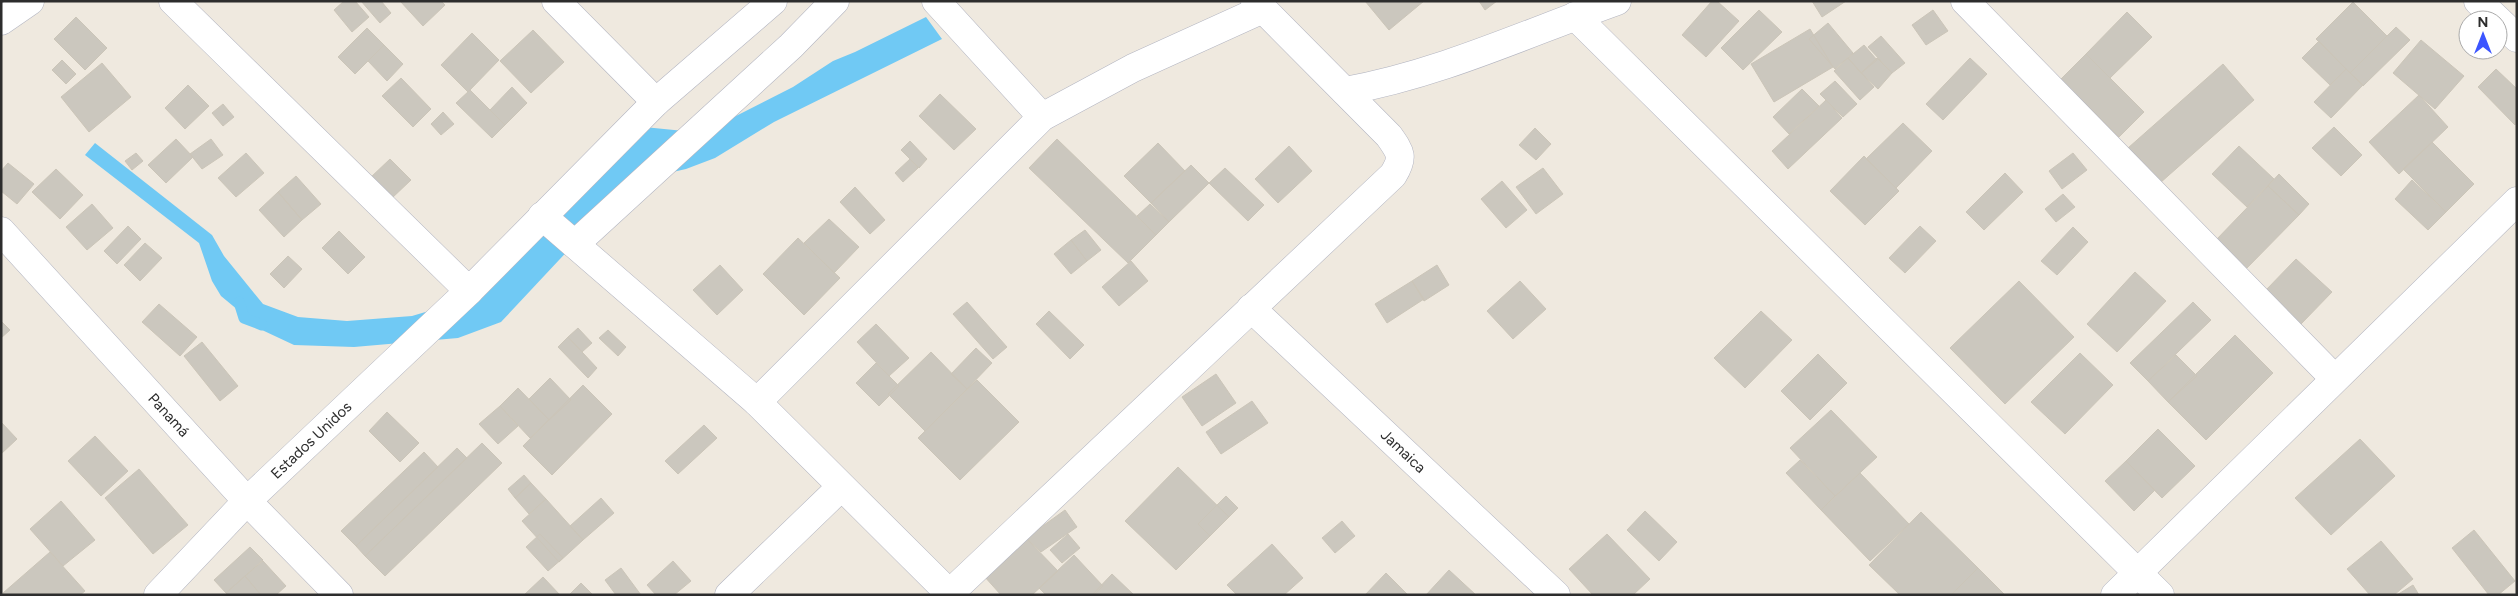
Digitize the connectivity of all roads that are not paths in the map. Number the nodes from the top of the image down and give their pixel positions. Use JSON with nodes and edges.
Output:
{"nodes":[{"id":1,"x":29,"y":1,"type":"edge"},
{"id":2,"x":173,"y":1,"type":"edge"},
{"id":3,"x":556,"y":1,"type":"edge"},
{"id":4,"x":773,"y":1,"type":"edge"},
{"id":5,"x":835,"y":1,"type":"edge"},
{"id":6,"x":936,"y":1,"type":"edge"},
{"id":7,"x":1617,"y":1,"type":"edge"},
{"id":8,"x":1965,"y":1,"type":"edge"},
{"id":9,"x":2478,"y":1,"type":"edge"},
{"id":10,"x":1259,"y":5,"type":"edge"},
{"id":11,"x":1575,"y":16,"type":"junction"},
{"id":12,"x":1,"y":21,"type":"edge"},
{"id":13,"x":2517,"y":38,"type":"edge"},
{"id":14,"x":1345,"y":91,"type":"junction"},
{"id":15,"x":656,"y":102,"type":"junction"},
{"id":16,"x":1042,"y":117,"type":"junction"},
{"id":17,"x":2517,"y":201,"type":"edge"},
{"id":18,"x":542,"y":216,"type":"junction"},
{"id":19,"x":1,"y":232,"type":"edge"},
{"id":20,"x":575,"y":244,"type":"junction"},
{"id":21,"x":469,"y":291,"type":"junction"},
{"id":22,"x":1251,"y":308,"type":"junction"},
{"id":23,"x":2334,"y":378,"type":"junction"},
{"id":24,"x":757,"y":402,"type":"junction"},
{"id":25,"x":841,"y":487,"type":"junction"},
{"id":26,"x":248,"y":501,"type":"junction"},
{"id":27,"x":2136,"y":572,"type":"junction"},
{"id":28,"x":950,"y":594,"type":"edge"},
{"id":29,"x":158,"y":595,"type":"edge"},
{"id":30,"x":340,"y":595,"type":"edge"},
{"id":31,"x":729,"y":595,"type":"edge"},
{"id":32,"x":1556,"y":595,"type":"edge"},
{"id":33,"x":2115,"y":595,"type":"edge"},
{"id":34,"x":2160,"y":595,"type":"edge"}],
"edges":[{"from":1,"to":12,"type":"street"},
{"from":2,"to":21,"type":"street"},
{"from":3,"to":15,"type":"street"},
{"from":4,"to":15,"type":"street","name":"Estados Unidos"},
{"from":5,"to":20,"type":"street"},
{"from":6,"to":16,"type":"street"},
{"from":7,"to":11,"type":"street"},
{"from":8,"to":23,"type":"street"},
{"from":9,"to":13,"type":"street"},
{"from":10,"to":14,"type":"street"},
{"from":10,"to":16,"type":"street"},
{"from":11,"to":14,"type":"street"},
{"from":11,"to":27,"type":"street"},
{"from":14,"to":22,"type":"street"},
{"from":15,"to":18,"type":"street","name":"Estados Unidos"},
{"from":16,"to":24,"type":"street"},
{"from":17,"to":23,"type":"street"},
{"from":18,"to":20,"type":"street"},
{"from":18,"to":21,"type":"street","name":"Estados Unidos"},
{"from":19,"to":26,"type":"street","name":"Panamá"},
{"from":20,"to":24,"type":"street"},
{"from":21,"to":26,"type":"street","name":"Estados Unidos"},
{"from":22,"to":28,"type":"street"},
{"from":22,"to":32,"type":"street","name":"Jamaica"},
{"from":23,"to":27,"type":"street"},
{"from":24,"to":25,"type":"street"},
{"from":25,"to":28,"type":"street"},
{"from":25,"to":31,"type":"street"},
{"from":26,"to":29,"type":"street","name":"Estados Unidos"},
{"from":26,"to":30,"type":"street","name":"Panamá"},
{"from":27,"to":33,"type":"street"},
{"from":27,"to":34,"type":"street"}]}
